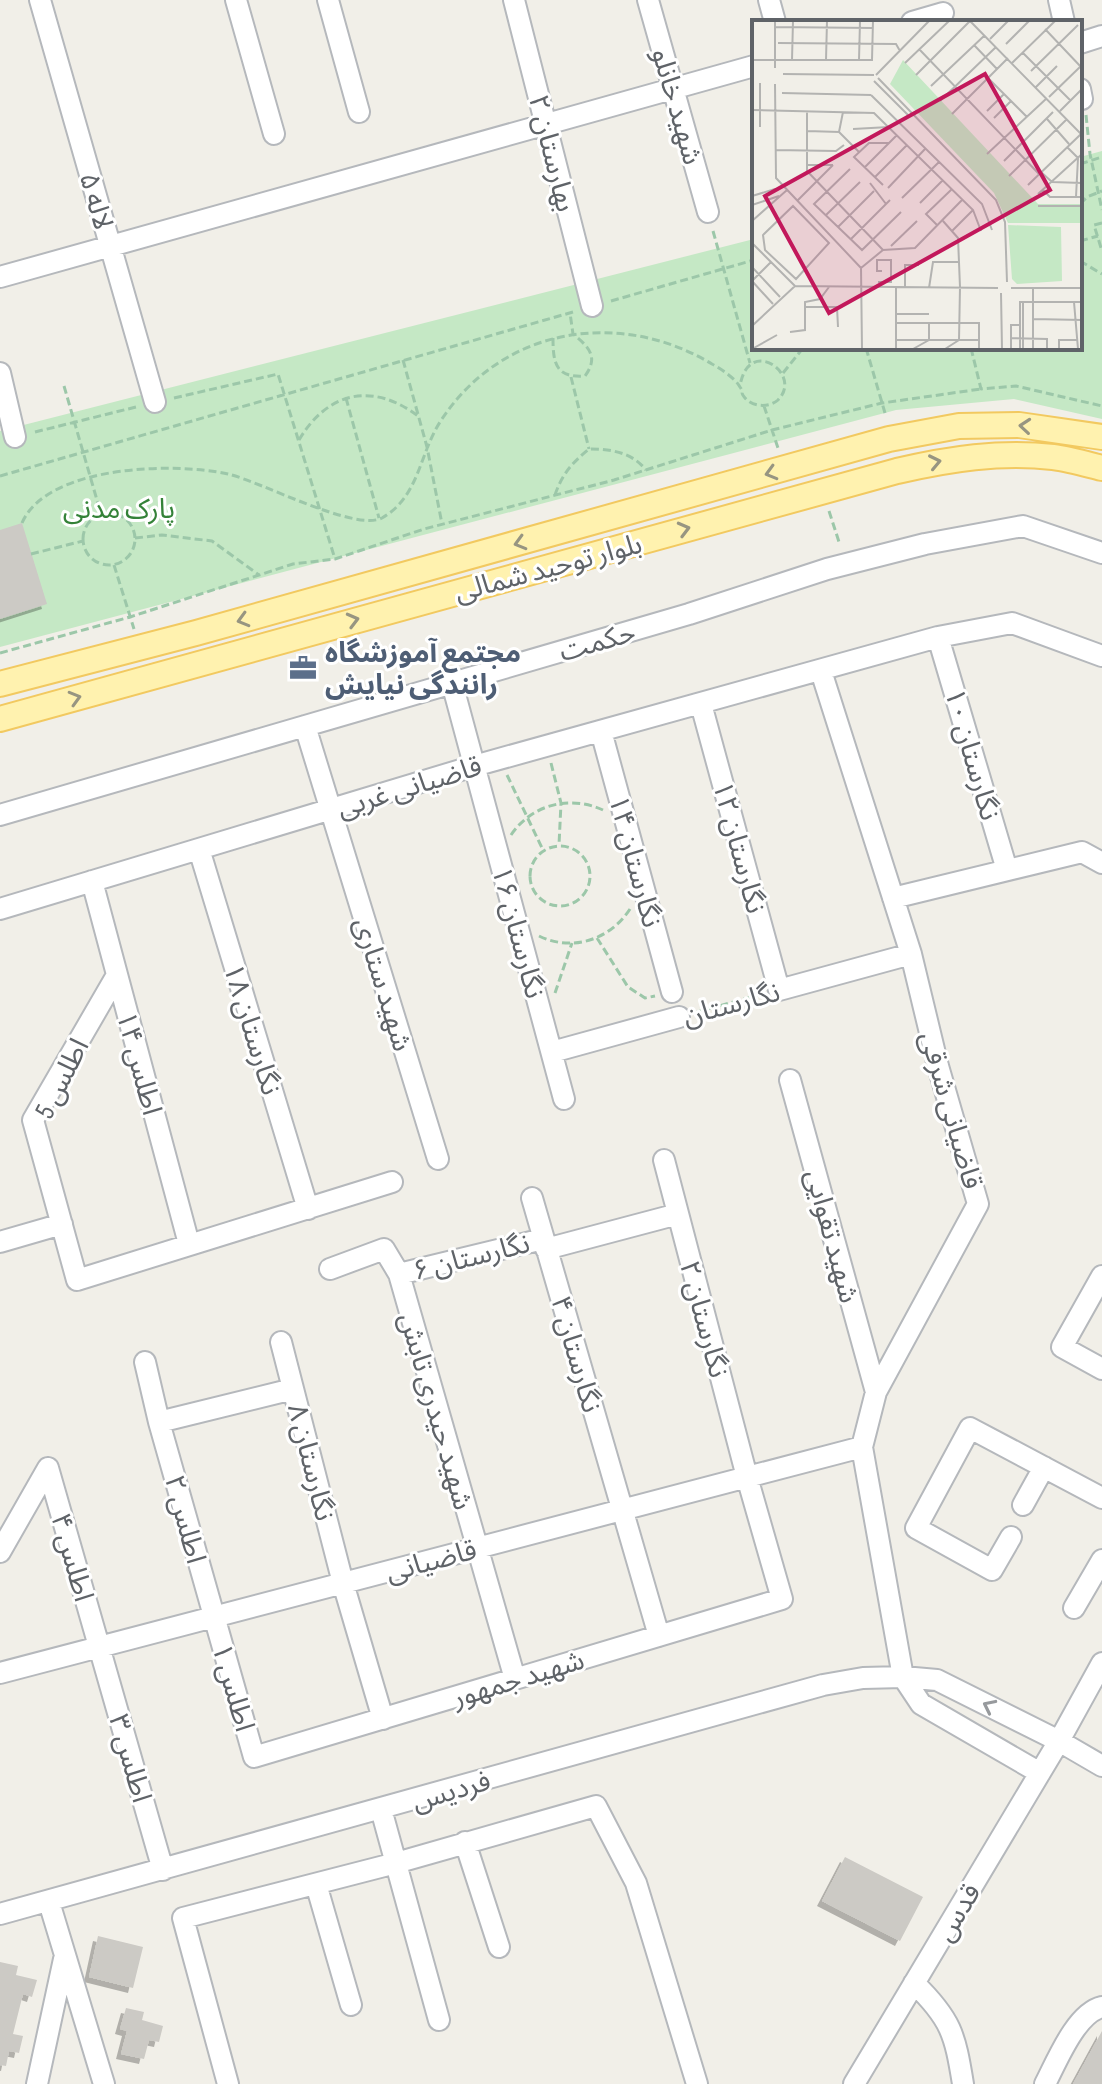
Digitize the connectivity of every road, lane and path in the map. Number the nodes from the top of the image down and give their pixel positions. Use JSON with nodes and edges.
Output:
{"nodes":[{"id":1,"x":40,"y":0,"type":"edge"},
{"id":2,"x":236,"y":0,"type":"edge"},
{"id":3,"x":328,"y":0,"type":"edge"},
{"id":4,"x":514,"y":0,"type":"edge"},
{"id":5,"x":648,"y":0,"type":"edge"},
{"id":6,"x":769,"y":0,"type":"edge"},
{"id":7,"x":1059,"y":0,"type":"edge"},
{"id":8,"x":943,"y":12,"type":"edge"},
{"id":9,"x":774,"y":20,"type":"edge"},
{"id":10,"x":918,"y":20,"type":"edge"},
{"id":11,"x":1064,"y":20,"type":"edge"},
{"id":12,"x":1102,"y":36,"type":"edge"},
{"id":13,"x":1082,"y":42,"type":"edge"},
{"id":14,"x":752,"y":67,"type":"edge"},
{"id":15,"x":673,"y":89,"type":"junction"},
{"id":16,"x":1082,"y":100,"type":"edge"},
{"id":17,"x":359,"y":112,"type":"dead end"},
{"id":18,"x":546,"y":124,"type":"junction"},
{"id":19,"x":274,"y":134,"type":"dead end"},
{"id":20,"x":1102,"y":157,"type":"edge"},
{"id":21,"x":1092,"y":160,"type":"junction"},
{"id":22,"x":1082,"y":163,"type":"edge"},
{"id":23,"x":1100,"y":191,"type":"edge"},
{"id":24,"x":1082,"y":203,"type":"edge"},
{"id":25,"x":1102,"y":210,"type":"edge"},
{"id":26,"x":708,"y":212,"type":"joint"},
{"id":27,"x":1102,"y":223,"type":"edge"},
{"id":28,"x":1098,"y":236,"type":"junction"},
{"id":29,"x":1082,"y":240,"type":"edge"},
{"id":30,"x":110,"y":246,"type":"junction"},
{"id":31,"x":1102,"y":251,"type":"edge"},
{"id":32,"x":752,"y":261,"type":"edge"},
{"id":33,"x":1082,"y":262,"type":"edge"},
{"id":34,"x":724,"y":268,"type":"junction"},
{"id":35,"x":1102,"y":274,"type":"edge"},
{"id":36,"x":0,"y":277,"type":"edge"},
{"id":37,"x":592,"y":306,"type":"junction"},
{"id":38,"x":570,"y":313,"type":"junction"},
{"id":39,"x":573,"y":334,"type":"junction"},
{"id":40,"x":553,"y":338,"type":"junction"},
{"id":41,"x":801,"y":350,"type":"edge"},
{"id":42,"x":867,"y":350,"type":"edge"},
{"id":43,"x":971,"y":350,"type":"edge"},
{"id":44,"x":403,"y":360,"type":"junction"},
{"id":45,"x":750,"y":364,"type":"junction"},
{"id":46,"x":0,"y":373,"type":"edge"},
{"id":47,"x":782,"y":373,"type":"junction"},
{"id":48,"x":278,"y":374,"type":"dead end"},
{"id":49,"x":571,"y":377,"type":"junction"},
{"id":50,"x":64,"y":386,"type":"dead end"},
{"id":51,"x":740,"y":386,"type":"junction"},
{"id":52,"x":981,"y":389,"type":"junction"},
{"id":53,"x":285,"y":394,"type":"junction"},
{"id":54,"x":346,"y":398,"type":"junction"},
{"id":55,"x":155,"y":402,"type":"dead end"},
{"id":56,"x":882,"y":403,"type":"junction"},
{"id":57,"x":764,"y":406,"type":"junction"},
{"id":58,"x":1102,"y":406,"type":"edge"},
{"id":59,"x":885,"y":413,"type":"dead end"},
{"id":60,"x":418,"y":416,"type":"junction"},
{"id":61,"x":772,"y":430,"type":"junction"},
{"id":62,"x":15,"y":437,"type":"dead end"},
{"id":63,"x":1102,"y":437,"type":"edge"},
{"id":64,"x":299,"y":440,"type":"junction"},
{"id":65,"x":427,"y":447,"type":"junction"},
{"id":66,"x":589,"y":449,"type":"junction"},
{"id":67,"x":83,"y":452,"type":"junction"},
{"id":68,"x":1102,"y":468,"type":"edge"},
{"id":69,"x":784,"y":469,"type":"junction"},
{"id":70,"x":646,"y":470,"type":"junction"},
{"id":71,"x":0,"y":476,"type":"edge"},
{"id":72,"x":91,"y":477,"type":"junction"},
{"id":73,"x":823,"y":491,"type":"junction"},
{"id":74,"x":555,"y":495,"type":"junction"},
{"id":75,"x":319,"y":507,"type":"junction"},
{"id":76,"x":101,"y":514,"type":"junction"},
{"id":77,"x":379,"y":520,"type":"junction"},
{"id":78,"x":22,"y":523,"type":"dead end"},
{"id":79,"x":442,"y":524,"type":"junction"},
{"id":80,"x":135,"y":538,"type":"junction"},
{"id":81,"x":83,"y":541,"type":"junction"},
{"id":82,"x":1102,"y":553,"type":"edge"},
{"id":83,"x":31,"y":554,"type":"dead end"},
{"id":84,"x":335,"y":559,"type":"junction"},
{"id":85,"x":845,"y":564,"type":"junction"},
{"id":86,"x":114,"y":565,"type":"junction"},
{"id":87,"x":259,"y":575,"type":"junction"},
{"id":88,"x":130,"y":617,"type":"junction"},
{"id":89,"x":938,"y":637,"type":"junction"},
{"id":90,"x":140,"y":648,"type":"junction"},
{"id":91,"x":0,"y":653,"type":"edge"},
{"id":92,"x":1102,"y":656,"type":"edge"},
{"id":93,"x":821,"y":671,"type":"junction"},
{"id":94,"x":452,"y":683,"type":"junction"},
{"id":95,"x":0,"y":684,"type":"edge"},
{"id":96,"x":701,"y":704,"type":"junction"},
{"id":97,"x":0,"y":719,"type":"edge"},
{"id":98,"x":305,"y":726,"type":"junction"},
{"id":99,"x":601,"y":731,"type":"junction"},
{"id":100,"x":545,"y":746,"type":"junction"},
{"id":101,"x":503,"y":758,"type":"junction"},
{"id":102,"x":474,"y":766,"type":"junction"},
{"id":103,"x":561,"y":803,"type":"junction"},
{"id":104,"x":330,"y":810,"type":"junction"},
{"id":105,"x":0,"y":815,"type":"edge"},
{"id":106,"x":525,"y":818,"type":"junction"},
{"id":107,"x":629,"y":834,"type":"junction"},
{"id":108,"x":559,"y":845,"type":"junction"},
{"id":109,"x":199,"y":849,"type":"junction"},
{"id":110,"x":543,"y":850,"type":"junction"},
{"id":111,"x":501,"y":863,"type":"junction"},
{"id":112,"x":1102,"y":863,"type":"edge"},
{"id":113,"x":1007,"y":870,"type":"junction"},
{"id":114,"x":640,"y":876,"type":"junction"},
{"id":115,"x":92,"y":881,"type":"junction"},
{"id":116,"x":893,"y":898,"type":"junction"},
{"id":117,"x":0,"y":909,"type":"edge"},
{"id":118,"x":515,"y":915,"type":"junction"},
{"id":119,"x":597,"y":938,"type":"junction"},
{"id":120,"x":572,"y":943,"type":"junction"},
{"id":121,"x":911,"y":954,"type":"junction"},
{"id":122,"x":117,"y":975,"type":"junction"},
{"id":123,"x":779,"y":990,"type":"junction"},
{"id":124,"x":672,"y":992,"type":"joint"},
{"id":125,"x":542,"y":1016,"type":"junction"},
{"id":126,"x":679,"y":1017,"type":"joint"},
{"id":127,"x":552,"y":1052,"type":"junction"},
{"id":128,"x":790,"y":1080,"type":"dead end"},
{"id":129,"x":564,"y":1099,"type":"dead end"},
{"id":130,"x":438,"y":1159,"type":"dead end"},
{"id":131,"x":664,"y":1160,"type":"dead end"},
{"id":132,"x":392,"y":1182,"type":"dead end"},
{"id":133,"x":532,"y":1198,"type":"dead end"},
{"id":134,"x":308,"y":1209,"type":"junction"},
{"id":135,"x":678,"y":1214,"type":"junction"},
{"id":136,"x":62,"y":1224,"type":"junction"},
{"id":137,"x":0,"y":1242,"type":"edge"},
{"id":138,"x":189,"y":1244,"type":"junction"},
{"id":139,"x":545,"y":1244,"type":"junction"},
{"id":140,"x":330,"y":1269,"type":"dead end"},
{"id":141,"x":399,"y":1274,"type":"junction"},
{"id":142,"x":1102,"y":1276,"type":"edge"},
{"id":143,"x":281,"y":1342,"type":"dead end"},
{"id":144,"x":145,"y":1362,"type":"dead end"},
{"id":145,"x":1102,"y":1369,"type":"edge"},
{"id":146,"x":293,"y":1389,"type":"junction"},
{"id":147,"x":876,"y":1392,"type":"junction"},
{"id":148,"x":159,"y":1422,"type":"junction"},
{"id":149,"x":862,"y":1447,"type":"junction"},
{"id":150,"x":1044,"y":1467,"type":"junction"},
{"id":151,"x":747,"y":1477,"type":"junction"},
{"id":152,"x":1102,"y":1498,"type":"edge"},
{"id":153,"x":1023,"y":1505,"type":"dead end"},
{"id":154,"x":622,"y":1510,"type":"junction"},
{"id":155,"x":1011,"y":1537,"type":"dead end"},
{"id":156,"x":476,"y":1548,"type":"junction"},
{"id":157,"x":0,"y":1552,"type":"edge"},
{"id":158,"x":1102,"y":1560,"type":"edge"},
{"id":159,"x":343,"y":1583,"type":"junction"},
{"id":160,"x":782,"y":1599,"type":"joint"},
{"id":161,"x":1074,"y":1608,"type":"dead end"},
{"id":162,"x":213,"y":1617,"type":"junction"},
{"id":163,"x":659,"y":1636,"type":"junction"},
{"id":164,"x":99,"y":1647,"type":"junction"},
{"id":165,"x":1102,"y":1663,"type":"edge"},
{"id":166,"x":0,"y":1673,"type":"edge"},
{"id":167,"x":903,"y":1677,"type":"junction"},
{"id":168,"x":515,"y":1679,"type":"junction"},
{"id":169,"x":383,"y":1719,"type":"junction"},
{"id":170,"x":1059,"y":1741,"type":"junction"},
{"id":171,"x":254,"y":1757,"type":"joint"},
{"id":172,"x":1102,"y":1766,"type":"edge"},
{"id":173,"x":1040,"y":1773,"type":"junction"},
{"id":174,"x":381,"y":1809,"type":"junction"},
{"id":175,"x":465,"y":1842,"type":"junction"},
{"id":176,"x":396,"y":1863,"type":"junction"},
{"id":177,"x":163,"y":1870,"type":"junction"},
{"id":178,"x":316,"y":1884,"type":"junction"},
{"id":179,"x":49,"y":1902,"type":"junction"},
{"id":180,"x":0,"y":1914,"type":"edge"},
{"id":181,"x":499,"y":1947,"type":"dead end"},
{"id":182,"x":64,"y":1959,"type":"junction"},
{"id":183,"x":914,"y":1983,"type":"junction"},
{"id":184,"x":351,"y":2005,"type":"dead end"},
{"id":185,"x":1102,"y":2007,"type":"edge"},
{"id":186,"x":439,"y":2020,"type":"dead end"},
{"id":187,"x":37,"y":2084,"type":"edge"},
{"id":188,"x":104,"y":2084,"type":"edge"},
{"id":189,"x":228,"y":2084,"type":"edge"},
{"id":190,"x":697,"y":2084,"type":"edge"},
{"id":191,"x":854,"y":2084,"type":"edge"},
{"id":192,"x":963,"y":2084,"type":"edge"},
{"id":193,"x":1045,"y":2084,"type":"edge"}],
"edges":[{"from":1,"to":30,"type":"street","name":"لاله ۵"},
{"from":2,"to":19,"type":"street"},
{"from":3,"to":17,"type":"street"},
{"from":4,"to":18,"type":"street","name":"بهارستان ۲"},
{"from":5,"to":15,"type":"street","name":"شهید خانلو"},
{"from":6,"to":9,"type":"street"},
{"from":7,"to":11,"type":"street"},
{"from":8,"to":10,"type":"street"},
{"from":12,"to":13,"type":"street"},
{"from":14,"to":15,"type":"street"},
{"from":15,"to":18,"type":"street"},
{"from":15,"to":26,"type":"street","name":"شهید خانلو"},
{"from":16,"to":21,"type":"path"},
{"from":18,"to":30,"type":"street"},
{"from":18,"to":37,"type":"street","name":"بهارستان ۲"},
{"from":20,"to":21,"type":"path"},
{"from":21,"to":22,"type":"path"},
{"from":21,"to":23,"type":"path"},
{"from":23,"to":24,"type":"path"},
{"from":23,"to":25,"type":"path"},
{"from":26,"to":34,"type":"path"},
{"from":27,"to":28,"type":"path"},
{"from":28,"to":29,"type":"path"},
{"from":28,"to":31,"type":"path"},
{"from":30,"to":36,"type":"street"},
{"from":30,"to":55,"type":"street","name":"لاله ۵"},
{"from":32,"to":34,"type":"path"},
{"from":33,"to":35,"type":"path"},
{"from":34,"to":37,"type":"path"},
{"from":34,"to":45,"type":"path"},
{"from":37,"to":38,"type":"path"},
{"from":38,"to":39,"type":"path"},
{"from":38,"to":44,"type":"path"},
{"from":39,"to":40,"type":"path"},
{"from":39,"to":49,"type":"path"},
{"from":39,"to":51,"type":"path"},
{"from":40,"to":49,"type":"path"},
{"from":40,"to":65,"type":"path"},
{"from":41,"to":47,"type":"path"},
{"from":42,"to":56,"type":"path"},
{"from":43,"to":52,"type":"path"},
{"from":44,"to":53,"type":"path"},
{"from":44,"to":60,"type":"path"},
{"from":45,"to":47,"type":"path"},
{"from":45,"to":51,"type":"path"},
{"from":46,"to":62,"type":"street"},
{"from":47,"to":57,"type":"path"},
{"from":48,"to":53,"type":"path"},
{"from":49,"to":66,"type":"path"},
{"from":50,"to":67,"type":"path"},
{"from":51,"to":57,"type":"path"},
{"from":52,"to":56,"type":"path"},
{"from":52,"to":58,"type":"path"},
{"from":53,"to":64,"type":"path"},
{"from":53,"to":67,"type":"path"},
{"from":54,"to":60,"type":"path"},
{"from":54,"to":64,"type":"path"},
{"from":54,"to":77,"type":"path"},
{"from":56,"to":59,"type":"path"},
{"from":56,"to":61,"type":"path"},
{"from":57,"to":61,"type":"path"},
{"from":60,"to":65,"type":"path"},
{"from":61,"to":69,"type":"path"},
{"from":61,"to":70,"type":"path"},
{"from":63,"to":69,"type":"main road","name":"بلوار توحید شمالی","one_way":true},
{"from":64,"to":75,"type":"path"},
{"from":65,"to":77,"type":"path"},
{"from":65,"to":79,"type":"path"},
{"from":66,"to":70,"type":"path"},
{"from":66,"to":74,"type":"path"},
{"from":67,"to":71,"type":"path"},
{"from":67,"to":72,"type":"path"},
{"from":73,"to":68,"type":"main road","name":"بلوار توحید شمالی","one_way":true},
{"from":69,"to":90,"type":"main road","name":"بلوار توحید شمالی","one_way":true},
{"from":70,"to":74,"type":"path"},
{"from":72,"to":75,"type":"path"},
{"from":72,"to":76,"type":"path"},
{"from":72,"to":78,"type":"path"},
{"from":73,"to":85,"type":"path"},
{"from":97,"to":73,"type":"main road","name":"بلوار توحید شمالی","one_way":true},
{"from":74,"to":79,"type":"path"},
{"from":75,"to":77,"type":"path"},
{"from":75,"to":84,"type":"path"},
{"from":76,"to":80,"type":"path"},
{"from":76,"to":81,"type":"path"},
{"from":79,"to":84,"type":"path"},
{"from":80,"to":86,"type":"path"},
{"from":80,"to":87,"type":"path"},
{"from":81,"to":83,"type":"path"},
{"from":81,"to":86,"type":"path"},
{"from":82,"to":85,"type":"street","name":"حکمت"},
{"from":84,"to":87,"type":"path"},
{"from":85,"to":94,"type":"street","name":"حکمت"},
{"from":86,"to":88,"type":"path"},
{"from":87,"to":88,"type":"path"},
{"from":88,"to":90,"type":"path"},
{"from":88,"to":91,"type":"path"},
{"from":89,"to":92,"type":"street","name":"قاضیانی غربی"},
{"from":89,"to":93,"type":"street","name":"قاضیانی غربی"},
{"from":89,"to":113,"type":"street","name":"نگارستان ۱۰"},
{"from":90,"to":95,"type":"main road","name":"بلوار توحید شمالی"},
{"from":93,"to":96,"type":"street","name":"قاضیانی غربی"},
{"from":93,"to":116,"type":"street","name":"قاضیانی شرقی"},
{"from":94,"to":98,"type":"street","name":"حکمت"},
{"from":94,"to":102,"type":"street","name":"نگارستان ۱۶"},
{"from":96,"to":99,"type":"street","name":"قاضیانی غربی"},
{"from":96,"to":123,"type":"street","name":"نگارستان ۱۲"},
{"from":98,"to":104,"type":"street","name":"شهید ستاری"},
{"from":98,"to":105,"type":"street","name":"حکمت"},
{"from":99,"to":100,"type":"street","name":"قاضیانی غربی"},
{"from":99,"to":107,"type":"street","name":"نگارستان ۱۴"},
{"from":100,"to":101,"type":"street","name":"قاضیانی غربی"},
{"from":100,"to":103,"type":"path"},
{"from":101,"to":102,"type":"street","name":"قاضیانی غربی"},
{"from":101,"to":106,"type":"path"},
{"from":102,"to":104,"type":"street","name":"قاضیانی غربی"},
{"from":102,"to":111,"type":"street","name":"نگارستان ۱۶"},
{"from":103,"to":106,"type":"path"},
{"from":103,"to":107,"type":"path"},
{"from":103,"to":108,"type":"path"},
{"from":104,"to":109,"type":"street","name":"قاضیانی غربی"},
{"from":104,"to":130,"type":"street","name":"شهید ستاری"},
{"from":106,"to":110,"type":"path"},
{"from":106,"to":111,"type":"path"},
{"from":107,"to":114,"type":"street","name":"نگارستان ۱۴"},
{"from":108,"to":110,"type":"path"},
{"from":108,"to":110,"type":"path"},
{"from":109,"to":115,"type":"street","name":"قاضیانی غربی"},
{"from":109,"to":134,"type":"street","name":"نگارستان ۱۸"},
{"from":111,"to":118,"type":"street","name":"نگارستان ۱۶"},
{"from":112,"to":113,"type":"street"},
{"from":113,"to":116,"type":"street"},
{"from":114,"to":119,"type":"path"},
{"from":114,"to":124,"type":"street","name":"نگارستان ۱۴"},
{"from":115,"to":117,"type":"street","name":"قاضیانی غربی"},
{"from":115,"to":122,"type":"street","name":"اطلس ۱۴"},
{"from":116,"to":121,"type":"street","name":"قاضیانی شرقی"},
{"from":118,"to":120,"type":"path"},
{"from":118,"to":125,"type":"street","name":"نگارستان ۱۶"},
{"from":119,"to":120,"type":"path"},
{"from":119,"to":124,"type":"path"},
{"from":120,"to":125,"type":"path"},
{"from":121,"to":123,"type":"street","name":"نگارستان"},
{"from":121,"to":147,"type":"street","name":"قاضیانی شرقی"},
{"from":122,"to":136,"type":"street","name":"اطلس 5"},
{"from":122,"to":138,"type":"street","name":"اطلس ۱۴"},
{"from":123,"to":126,"type":"path","name":"نگارستان"},
{"from":125,"to":127,"type":"street","name":"نگارستان ۱۶"},
{"from":126,"to":127,"type":"street","name":"نگارستان"},
{"from":127,"to":129,"type":"street","name":"نگارستان ۱۶"},
{"from":128,"to":147,"type":"street","name":"شهید تقوایی"},
{"from":131,"to":135,"type":"street","name":"نگارستان ۲"},
{"from":132,"to":134,"type":"street"},
{"from":133,"to":139,"type":"street","name":"نگارستان ۴"},
{"from":134,"to":138,"type":"street"},
{"from":135,"to":139,"type":"street","name":"نگارستان ۶"},
{"from":135,"to":151,"type":"street","name":"نگارستان ۲"},
{"from":136,"to":137,"type":"street"},
{"from":136,"to":138,"type":"street","name":"اطلس 5"},
{"from":139,"to":141,"type":"street","name":"نگارستان ۶"},
{"from":139,"to":154,"type":"street","name":"نگارستان ۴"},
{"from":140,"to":141,"type":"street"},
{"from":141,"to":156,"type":"street","name":"شهید حیدری تابش"},
{"from":142,"to":145,"type":"street"},
{"from":143,"to":146,"type":"street","name":"نگارستان ۸"},
{"from":144,"to":148,"type":"street","name":"اطلس ۲"},
{"from":146,"to":148,"type":"street"},
{"from":146,"to":159,"type":"street","name":"نگارستان ۸"},
{"from":147,"to":149,"type":"street","name":"قاضیانی شرقی"},
{"from":148,"to":162,"type":"street","name":"اطلس ۲"},
{"from":149,"to":151,"type":"street","name":"قاضیانی"},
{"from":149,"to":167,"type":"street","name":"قاضیانی شرقی"},
{"from":150,"to":152,"type":"street"},
{"from":150,"to":153,"type":"street"},
{"from":150,"to":155,"type":"street"},
{"from":151,"to":154,"type":"street","name":"قاضیانی"},
{"from":151,"to":160,"type":"street","name":"نگارستان ۲"},
{"from":154,"to":156,"type":"street","name":"قاضیانی"},
{"from":154,"to":163,"type":"street","name":"نگارستان ۴"},
{"from":156,"to":159,"type":"street","name":"قاضیانی"},
{"from":156,"to":168,"type":"street","name":"شهید حیدری تابش"},
{"from":157,"to":164,"type":"street","name":"اطلس ۴"},
{"from":158,"to":161,"type":"street"},
{"from":159,"to":162,"type":"street","name":"قاضیانی"},
{"from":159,"to":169,"type":"street","name":"نگارستان ۸"},
{"from":160,"to":163,"type":"street","name":"شهید جمهور"},
{"from":162,"to":164,"type":"street","name":"قاضیانی"},
{"from":162,"to":171,"type":"street","name":"اطلس ۱"},
{"from":163,"to":168,"type":"street","name":"شهید جمهور"},
{"from":164,"to":166,"type":"street","name":"قاضیانی"},
{"from":164,"to":177,"type":"street","name":"اطلس ۳"},
{"from":165,"to":170,"type":"street","name":"قدس"},
{"from":170,"to":167,"type":"street","name":"فردیس","one_way":true},
{"from":167,"to":173,"type":"street"},
{"from":167,"to":174,"type":"street","name":"فردیس"},
{"from":168,"to":169,"type":"street","name":"شهید جمهور"},
{"from":169,"to":171,"type":"street","name":"شهید جمهور"},
{"from":170,"to":172,"type":"street","name":"فردیس"},
{"from":170,"to":173,"type":"street","name":"قدس"},
{"from":173,"to":183,"type":"street","name":"قدس"},
{"from":174,"to":176,"type":"street"},
{"from":174,"to":177,"type":"street","name":"فردیس"},
{"from":175,"to":176,"type":"street"},
{"from":175,"to":181,"type":"street"},
{"from":175,"to":190,"type":"street"},
{"from":176,"to":178,"type":"street"},
{"from":176,"to":186,"type":"street"},
{"from":177,"to":179,"type":"street","name":"فردیس"},
{"from":178,"to":184,"type":"street"},
{"from":178,"to":189,"type":"street"},
{"from":179,"to":180,"type":"street","name":"فردیس"},
{"from":179,"to":182,"type":"street"},
{"from":182,"to":187,"type":"street"},
{"from":182,"to":188,"type":"street"},
{"from":183,"to":191,"type":"street","name":"قدس"},
{"from":183,"to":192,"type":"street"},
{"from":185,"to":193,"type":"street"}]}
